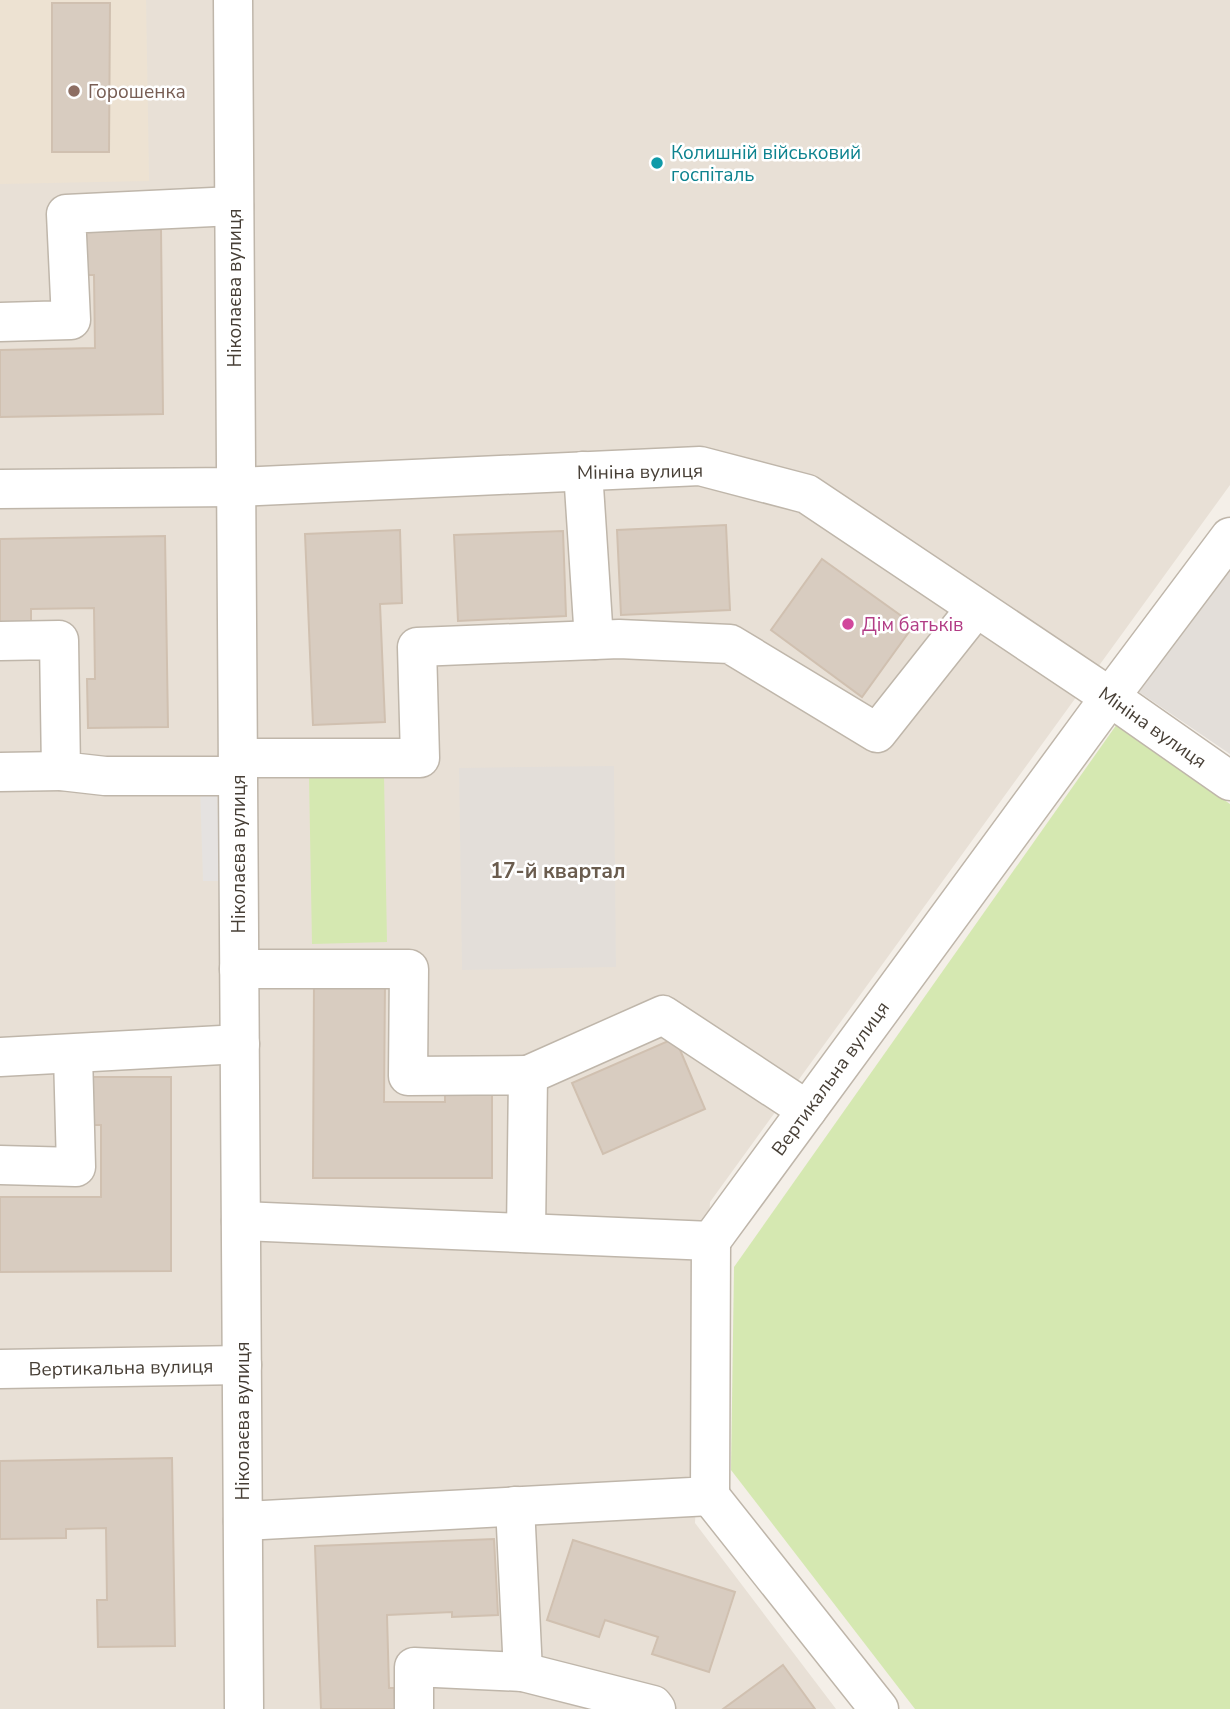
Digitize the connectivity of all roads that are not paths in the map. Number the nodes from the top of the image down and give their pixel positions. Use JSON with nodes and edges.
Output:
{"nodes":[{"id":1,"x":233,"y":0,"type":"edge"},
{"id":2,"x":234,"y":206,"type":"junction"},
{"id":3,"x":0,"y":321,"type":"edge"},
{"id":4,"x":583,"y":471,"type":"junction"},
{"id":5,"x":236,"y":487,"type":"junction"},
{"id":6,"x":0,"y":489,"type":"edge"},
{"id":7,"x":1230,"y":537,"type":"edge"},
{"id":8,"x":976,"y":608,"type":"junction"},
{"id":9,"x":594,"y":640,"type":"junction"},
{"id":10,"x":0,"y":641,"type":"edge"},
{"id":11,"x":1110,"y":697,"type":"junction"},
{"id":12,"x":238,"y":767,"type":"junction"},
{"id":13,"x":61,"y":771,"type":"junction"},
{"id":14,"x":0,"y":772,"type":"edge"},
{"id":15,"x":1230,"y":781,"type":"edge"},
{"id":16,"x":239,"y":968,"type":"junction"},
{"id":17,"x":240,"y":1044,"type":"junction"},
{"id":18,"x":73,"y":1055,"type":"junction"},
{"id":19,"x":0,"y":1057,"type":"edge"},
{"id":20,"x":527,"y":1075,"type":"junction"},
{"id":21,"x":807,"y":1110,"type":"junction"},
{"id":22,"x":0,"y":1165,"type":"edge"},
{"id":23,"x":241,"y":1222,"type":"junction"},
{"id":24,"x":526,"y":1233,"type":"junction"},
{"id":25,"x":710,"y":1241,"type":"junction"},
{"id":26,"x":242,"y":1365,"type":"junction"},
{"id":27,"x":0,"y":1368,"type":"edge"},
{"id":28,"x":710,"y":1496,"type":"junction"},
{"id":29,"x":515,"y":1506,"type":"junction"},
{"id":30,"x":243,"y":1521,"type":"junction"},
{"id":31,"x":523,"y":1672,"type":"junction"},
{"id":32,"x":244,"y":1709,"type":"edge"},
{"id":33,"x":414,"y":1709,"type":"edge"},
{"id":34,"x":656,"y":1709,"type":"edge"},
{"id":35,"x":879,"y":1709,"type":"edge"}],
"edges":[{"from":1,"to":2,"type":"street","name":"Ніколаєва вулиця"},
{"from":2,"to":3,"type":"street"},
{"from":2,"to":5,"type":"street","name":"Ніколаєва вулиця"},
{"from":4,"to":5,"type":"street","name":"Мініна вулиця"},
{"from":4,"to":8,"type":"street","name":"Мініна вулиця"},
{"from":4,"to":9,"type":"street"},
{"from":5,"to":6,"type":"street","name":"Мініна вулиця"},
{"from":5,"to":12,"type":"street","name":"Ніколаєва вулиця"},
{"from":7,"to":11,"type":"street","name":"Вертикальна вулиця"},
{"from":8,"to":9,"type":"street"},
{"from":8,"to":11,"type":"street","name":"Мініна вулиця"},
{"from":9,"to":12,"type":"street"},
{"from":10,"to":13,"type":"street"},
{"from":11,"to":15,"type":"street","name":"Мініна вулиця"},
{"from":11,"to":21,"type":"street","name":"Вертикальна вулиця"},
{"from":12,"to":13,"type":"street"},
{"from":12,"to":16,"type":"street","name":"Ніколаєва вулиця"},
{"from":13,"to":14,"type":"street"},
{"from":16,"to":17,"type":"street","name":"Ніколаєва вулиця"},
{"from":16,"to":20,"type":"street"},
{"from":17,"to":18,"type":"street"},
{"from":17,"to":23,"type":"street","name":"Ніколаєва вулиця"},
{"from":18,"to":19,"type":"street"},
{"from":18,"to":22,"type":"street"},
{"from":20,"to":21,"type":"street"},
{"from":20,"to":24,"type":"street"},
{"from":21,"to":25,"type":"street","name":"Вертикальна вулиця"},
{"from":23,"to":24,"type":"street"},
{"from":23,"to":26,"type":"street","name":"Ніколаєва вулиця"},
{"from":24,"to":25,"type":"street"},
{"from":25,"to":28,"type":"street"},
{"from":26,"to":27,"type":"street","name":"Вертикальна вулиця"},
{"from":26,"to":30,"type":"street","name":"Ніколаєва вулиця"},
{"from":28,"to":29,"type":"street"},
{"from":28,"to":35,"type":"street"},
{"from":29,"to":30,"type":"street"},
{"from":29,"to":31,"type":"street"},
{"from":30,"to":32,"type":"street","name":"Ніколаєва вулиця"},
{"from":31,"to":33,"type":"street"},
{"from":31,"to":34,"type":"street"}]}
